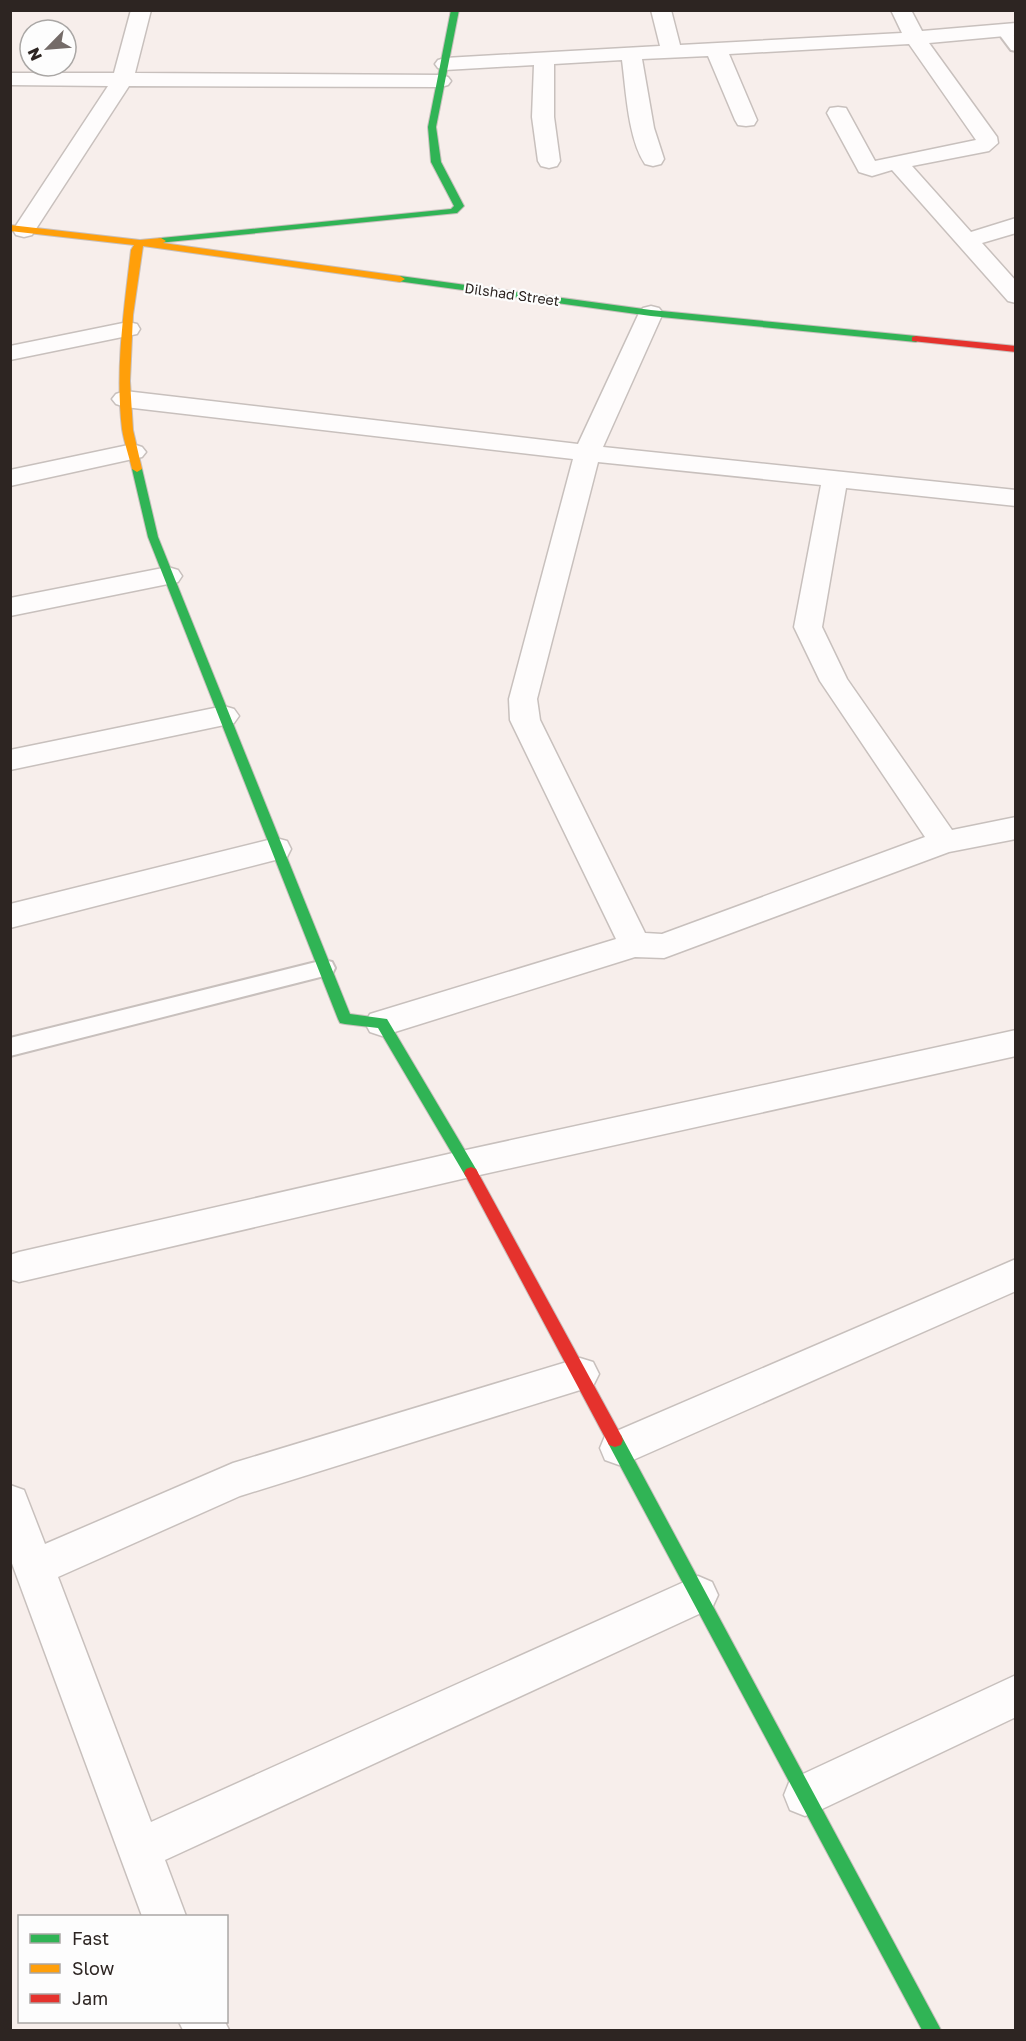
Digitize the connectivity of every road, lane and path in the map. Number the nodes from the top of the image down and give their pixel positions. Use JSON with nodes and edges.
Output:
{"nodes":[{"id":1,"x":141,"y":10,"type":"edge"},
{"id":2,"x":455,"y":10,"type":"edge"},
{"id":3,"x":661,"y":10,"type":"edge"},
{"id":4,"x":901,"y":10,"type":"edge"},
{"id":5,"x":1011,"y":35,"type":"edge"},
{"id":6,"x":915,"y":38,"type":"junction"},
{"id":7,"x":716,"y":49,"type":"junction"},
{"id":8,"x":671,"y":50,"type":"junction"},
{"id":9,"x":631,"y":54,"type":"junction"},
{"id":10,"x":544,"y":60,"type":"junction"},
{"id":11,"x":443,"y":73,"type":"junction"},
{"id":12,"x":10,"y":79,"type":"edge"},
{"id":13,"x":123,"y":79,"type":"junction"},
{"id":14,"x":838,"y":113,"type":"dead end"},
{"id":15,"x":746,"y":120,"type":"dead end"},
{"id":16,"x":653,"y":159,"type":"dead end"},
{"id":17,"x":549,"y":161,"type":"dead end"},
{"id":18,"x":897,"y":162,"type":"junction"},
{"id":19,"x":1016,"y":225,"type":"edge"},
{"id":20,"x":17,"y":229,"type":"edge"},
{"id":21,"x":965,"y":241,"type":"junction"},
{"id":22,"x":140,"y":243,"type":"junction"},
{"id":23,"x":1016,"y":296,"type":"edge"},
{"id":24,"x":651,"y":313,"type":"junction"},
{"id":25,"x":128,"y":329,"type":"junction"},
{"id":26,"x":1016,"y":348,"type":"edge"},
{"id":27,"x":10,"y":353,"type":"edge"},
{"id":28,"x":125,"y":399,"type":"junction"},
{"id":29,"x":133,"y":453,"type":"junction"},
{"id":30,"x":587,"y":453,"type":"junction"},
{"id":31,"x":10,"y":478,"type":"edge"},
{"id":32,"x":835,"y":478,"type":"junction"},
{"id":33,"x":1016,"y":498,"type":"edge"},
{"id":34,"x":168,"y":576,"type":"junction"},
{"id":35,"x":10,"y":607,"type":"edge"},
{"id":36,"x":224,"y":716,"type":"junction"},
{"id":37,"x":10,"y":760,"type":"edge"},
{"id":38,"x":1016,"y":828,"type":"edge"},
{"id":39,"x":944,"y":842,"type":"junction"},
{"id":40,"x":276,"y":849,"type":"junction"},
{"id":41,"x":10,"y":916,"type":"edge"},
{"id":42,"x":635,"y":945,"type":"junction"},
{"id":43,"x":324,"y":968,"type":"junction"},
{"id":44,"x":382,"y":1023,"type":"junction"},
{"id":45,"x":1016,"y":1043,"type":"edge"},
{"id":46,"x":10,"y":1047,"type":"edge"},
{"id":47,"x":466,"y":1164,"type":"junction"},
{"id":48,"x":19,"y":1267,"type":"dead end"},
{"id":49,"x":1016,"y":1274,"type":"edge"},
{"id":50,"x":580,"y":1374,"type":"junction"},
{"id":51,"x":619,"y":1449,"type":"junction"},
{"id":52,"x":10,"y":1503,"type":"edge"},
{"id":53,"x":34,"y":1568,"type":"junction"},
{"id":54,"x":698,"y":1595,"type":"junction"},
{"id":55,"x":1016,"y":1695,"type":"edge"},
{"id":56,"x":805,"y":1795,"type":"junction"},
{"id":57,"x":139,"y":1850,"type":"junction"},
{"id":58,"x":163,"y":1915,"type":"edge"},
{"id":59,"x":932,"y":2031,"type":"edge"}],
"edges":[{"from":1,"to":13,"type":"street"},
{"from":2,"to":11,"type":"street"},
{"from":3,"to":8,"type":"street"},
{"from":4,"to":6,"type":"street"},
{"from":5,"to":6,"type":"street"},
{"from":6,"to":7,"type":"street"},
{"from":6,"to":18,"type":"street"},
{"from":7,"to":8,"type":"street"},
{"from":7,"to":15,"type":"street"},
{"from":8,"to":9,"type":"street"},
{"from":9,"to":10,"type":"street"},
{"from":9,"to":16,"type":"street"},
{"from":10,"to":11,"type":"street"},
{"from":10,"to":17,"type":"street"},
{"from":11,"to":13,"type":"street"},
{"from":11,"to":22,"type":"street"},
{"from":12,"to":13,"type":"street"},
{"from":13,"to":20,"type":"street"},
{"from":14,"to":18,"type":"street"},
{"from":18,"to":21,"type":"street"},
{"from":19,"to":21,"type":"street"},
{"from":20,"to":22,"type":"street","name":"Dilshad Street"},
{"from":21,"to":23,"type":"street"},
{"from":22,"to":24,"type":"street","name":"Dilshad Street"},
{"from":22,"to":25,"type":"street"},
{"from":24,"to":26,"type":"street","name":"Dilshad Street"},
{"from":24,"to":30,"type":"street"},
{"from":25,"to":27,"type":"street"},
{"from":25,"to":28,"type":"street"},
{"from":28,"to":29,"type":"street"},
{"from":28,"to":30,"type":"street"},
{"from":29,"to":31,"type":"street"},
{"from":29,"to":34,"type":"street"},
{"from":30,"to":32,"type":"street"},
{"from":30,"to":42,"type":"street"},
{"from":32,"to":33,"type":"street"},
{"from":32,"to":39,"type":"street"},
{"from":34,"to":35,"type":"street"},
{"from":34,"to":36,"type":"street"},
{"from":36,"to":37,"type":"street"},
{"from":36,"to":40,"type":"street"},
{"from":38,"to":39,"type":"street"},
{"from":39,"to":42,"type":"street"},
{"from":40,"to":41,"type":"street"},
{"from":40,"to":43,"type":"street"},
{"from":42,"to":44,"type":"street"},
{"from":43,"to":44,"type":"street"},
{"from":43,"to":46,"type":"lane"},
{"from":44,"to":47,"type":"street"},
{"from":45,"to":47,"type":"street"},
{"from":47,"to":48,"type":"street"},
{"from":47,"to":50,"type":"street"},
{"from":49,"to":51,"type":"street"},
{"from":50,"to":51,"type":"street"},
{"from":50,"to":53,"type":"street"},
{"from":51,"to":54,"type":"street"},
{"from":52,"to":53,"type":"street"},
{"from":53,"to":57,"type":"street"},
{"from":54,"to":56,"type":"street"},
{"from":54,"to":57,"type":"street"},
{"from":55,"to":56,"type":"street"},
{"from":56,"to":59,"type":"street"},
{"from":57,"to":58,"type":"street"}]}
